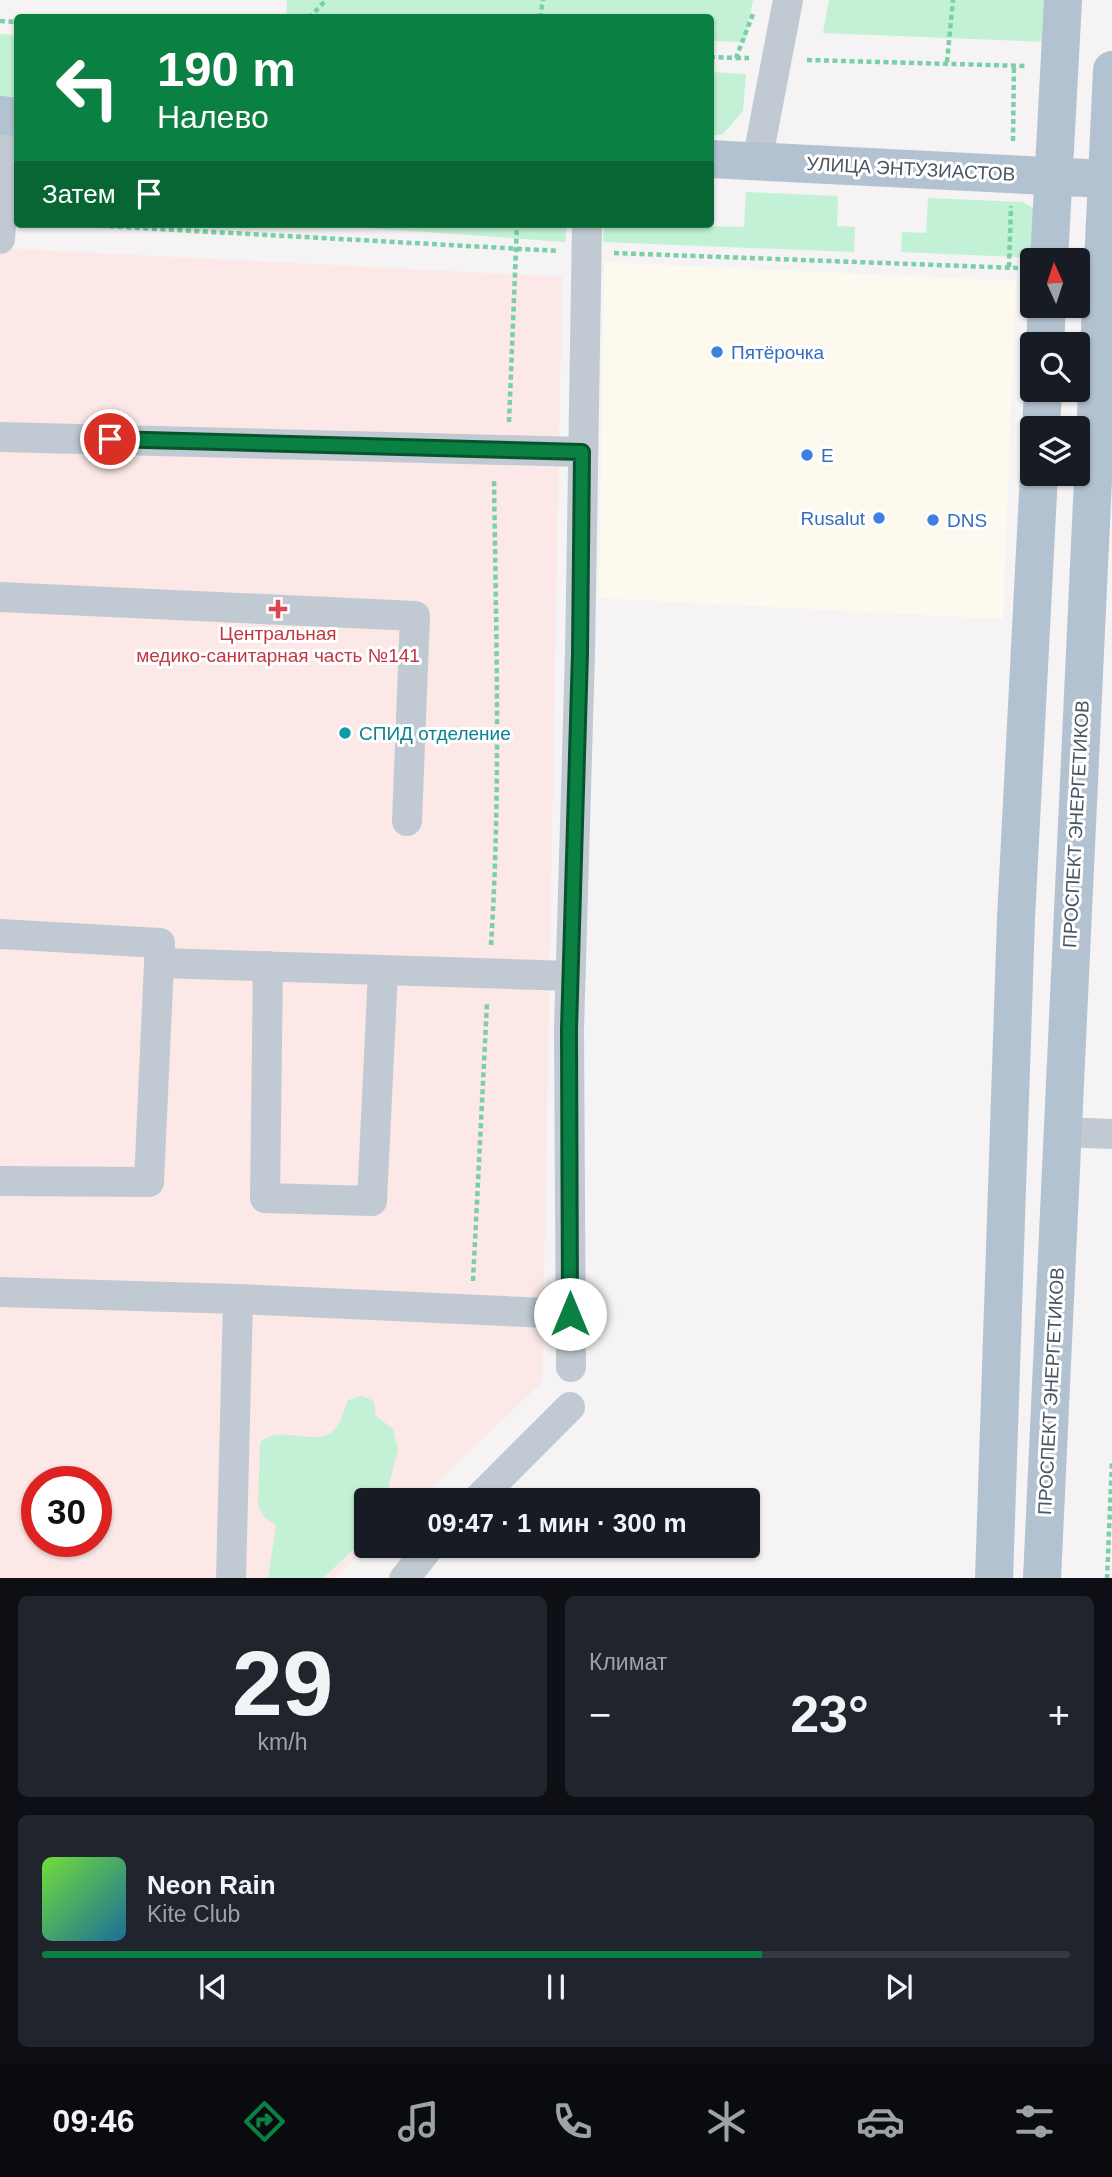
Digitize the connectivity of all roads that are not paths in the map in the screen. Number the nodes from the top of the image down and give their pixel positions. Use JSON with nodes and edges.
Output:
{"nodes":[{"id":1,"x":788,"y":0,"type":"edge"},
{"id":2,"x":1063,"y":0,"type":"edge"},
{"id":3,"x":1112,"y":70,"type":"edge"},
{"id":4,"x":9,"y":116,"type":"edge"},
{"id":5,"x":714,"y":159,"type":"edge"},
{"id":6,"x":757,"y":162,"type":"junction"},
{"id":7,"x":1054,"y":176,"type":"junction"},
{"id":8,"x":1109,"y":179,"type":"edge"},
{"id":9,"x":587,"y":238,"type":"edge"},
{"id":10,"x":0,"y":239,"type":"edge"},
{"id":11,"x":1038,"y":248,"type":"edge"},
{"id":12,"x":0,"y":437,"type":"edge"},
{"id":13,"x":582,"y":452,"type":"junction"},
{"id":14,"x":1038,"y":486,"type":"edge"},
{"id":15,"x":0,"y":597,"type":"edge"},
{"id":16,"x":407,"y":821,"type":"dead end"},
{"id":17,"x":1071,"y":916,"type":"junction"},
{"id":18,"x":1016,"y":918,"type":"junction"},
{"id":19,"x":0,"y":934,"type":"edge"},
{"id":20,"x":159,"y":963,"type":"junction"},
{"id":21,"x":268,"y":966,"type":"junction"},
{"id":22,"x":383,"y":972,"type":"junction"},
{"id":23,"x":571,"y":976,"type":"junction"},
{"id":24,"x":1009,"y":1128,"type":"junction"},
{"id":25,"x":1062,"y":1132,"type":"junction"},
{"id":26,"x":1112,"y":1134,"type":"edge"},
{"id":27,"x":0,"y":1181,"type":"edge"},
{"id":28,"x":0,"y":1292,"type":"edge"},
{"id":29,"x":1004,"y":1295,"type":"junction"},
{"id":30,"x":1056,"y":1296,"type":"junction"},
{"id":31,"x":238,"y":1298,"type":"junction"},
{"id":32,"x":570,"y":1314,"type":"junction"},
{"id":33,"x":571,"y":1367,"type":"dead end"},
{"id":34,"x":570,"y":1407,"type":"dead end"},
{"id":35,"x":489,"y":1488,"type":"edge"},
{"id":36,"x":421,"y":1558,"type":"edge"},
{"id":37,"x":231,"y":1578,"type":"edge"},
{"id":38,"x":404,"y":1578,"type":"edge"},
{"id":39,"x":994,"y":1578,"type":"edge"},
{"id":40,"x":1042,"y":1578,"type":"edge"}],
"edges":[{"from":1,"to":6,"type":"street"},
{"from":2,"to":7,"type":"main road"},
{"from":3,"to":8,"type":"main road","name":"ПРОСПЕКТ ЭНЕРГЕТИКОВ"},
{"from":4,"to":10,"type":"street"},
{"from":5,"to":6,"type":"main road","name":"УЛИЦА ЭНТУЗИАСТОВ"},
{"from":6,"to":7,"type":"main road","name":"УЛИЦА ЭНТУЗИАСТОВ"},
{"from":7,"to":8,"type":"main road","name":"УЛИЦА ЭНТУЗИАСТОВ"},
{"from":7,"to":11,"type":"main road"},
{"from":8,"to":17,"type":"main road","name":"ПРОСПЕКТ ЭНЕРГЕТИКОВ"},
{"from":9,"to":13,"type":"street"},
{"from":12,"to":13,"type":"street"},
{"from":13,"to":23,"type":"street"},
{"from":14,"to":18,"type":"main road"},
{"from":15,"to":16,"type":"street"},
{"from":17,"to":18,"type":"main road"},
{"from":17,"to":25,"type":"main road","name":"ПРОСПЕКТ ЭНЕРГЕТИКОВ"},
{"from":18,"to":24,"type":"main road"},
{"from":19,"to":20,"type":"street"},
{"from":20,"to":21,"type":"street"},
{"from":20,"to":27,"type":"street"},
{"from":21,"to":22,"type":"street"},
{"from":21,"to":22,"type":"street"},
{"from":22,"to":23,"type":"street"},
{"from":23,"to":32,"type":"street"},
{"from":24,"to":25,"type":"main road"},
{"from":24,"to":29,"type":"main road"},
{"from":25,"to":26,"type":"street"},
{"from":25,"to":30,"type":"main road","name":"ПРОСПЕКТ ЭНЕРГЕТИКОВ"},
{"from":28,"to":31,"type":"street"},
{"from":29,"to":30,"type":"main road"},
{"from":29,"to":39,"type":"main road"},
{"from":30,"to":40,"type":"main road","name":"ПРОСПЕКТ ЭНЕРГЕТИКОВ"},
{"from":31,"to":32,"type":"street"},
{"from":31,"to":37,"type":"street"},
{"from":32,"to":33,"type":"street"},
{"from":34,"to":35,"type":"street"},
{"from":36,"to":38,"type":"street"}]}
